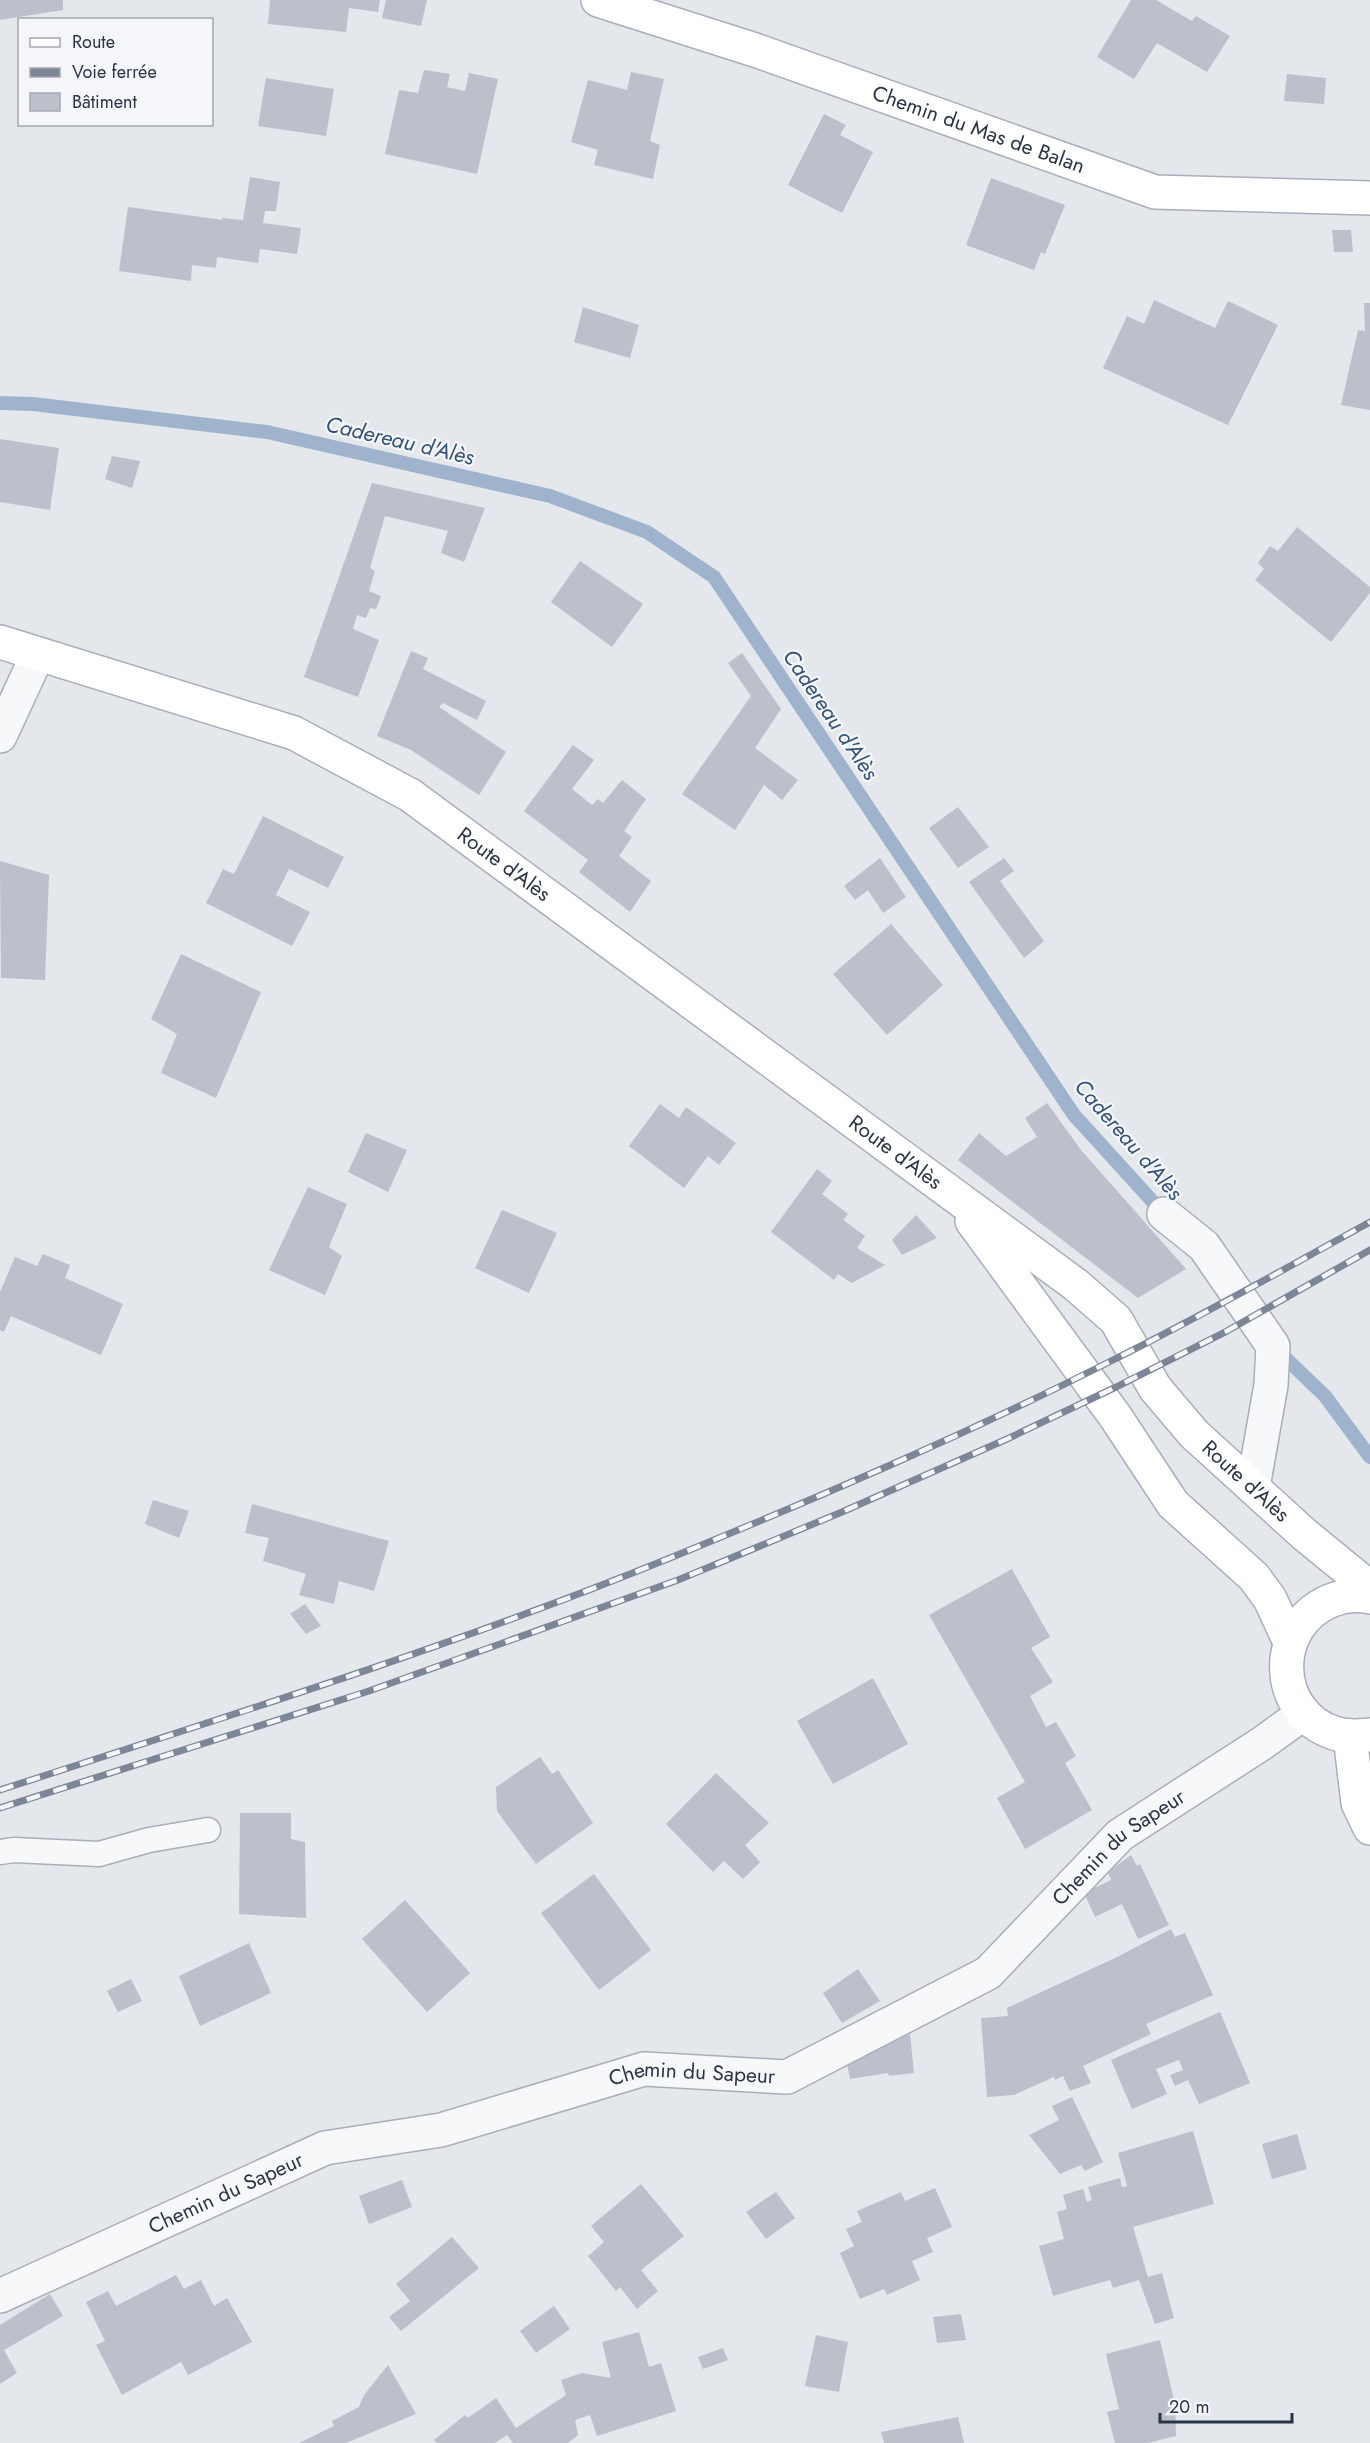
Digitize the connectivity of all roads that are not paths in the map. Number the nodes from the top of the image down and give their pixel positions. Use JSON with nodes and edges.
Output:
{"nodes":[{"id":1,"x":598,"y":0,"type":"edge"},
{"id":2,"x":1370,"y":198,"type":"edge"},
{"id":3,"x":0,"y":642,"type":"edge"},
{"id":4,"x":38,"y":654,"type":"junction"},
{"id":5,"x":0,"y":736,"type":"edge"},
{"id":6,"x":953,"y":1195,"type":"junction"},
{"id":7,"x":1164,"y":1214,"type":"dead end"},
{"id":8,"x":1253,"y":1487,"type":"junction"},
{"id":9,"x":1370,"y":1588,"type":"edge"},
{"id":10,"x":1370,"y":1597,"type":"edge"},
{"id":11,"x":1290,"y":1642,"type":"junction"},
{"id":12,"x":1304,"y":1713,"type":"junction"},
{"id":13,"x":1360,"y":1736,"type":"edge"},
{"id":14,"x":1370,"y":1828,"type":"edge"},
{"id":15,"x":208,"y":1830,"type":"dead end"},
{"id":16,"x":0,"y":1852,"type":"edge"},
{"id":17,"x":0,"y":2296,"type":"edge"}],
"edges":[{"from":1,"to":2,"type":"main road","name":"Chemin du Mas de Balan"},
{"from":3,"to":4,"type":"main road","name":"Route d'Alès"},
{"from":4,"to":5,"type":"street"},
{"from":4,"to":6,"type":"main road","name":"Route d'Alès"},
{"from":6,"to":8,"type":"main road","name":"Route d'Alès"},
{"from":6,"to":11,"type":"main road","name":"Route d'Alès"},
{"from":7,"to":8,"type":"street"},
{"from":8,"to":9,"type":"main road","name":"Route d'Alès"},
{"from":10,"to":11,"type":"main road"},
{"from":11,"to":12,"type":"main road"},
{"from":12,"to":13,"type":"main road"},
{"from":12,"to":17,"type":"street","name":"Chemin du Sapeur"},
{"from":13,"to":14,"type":"main road"},
{"from":15,"to":16,"type":"lane"}]}
